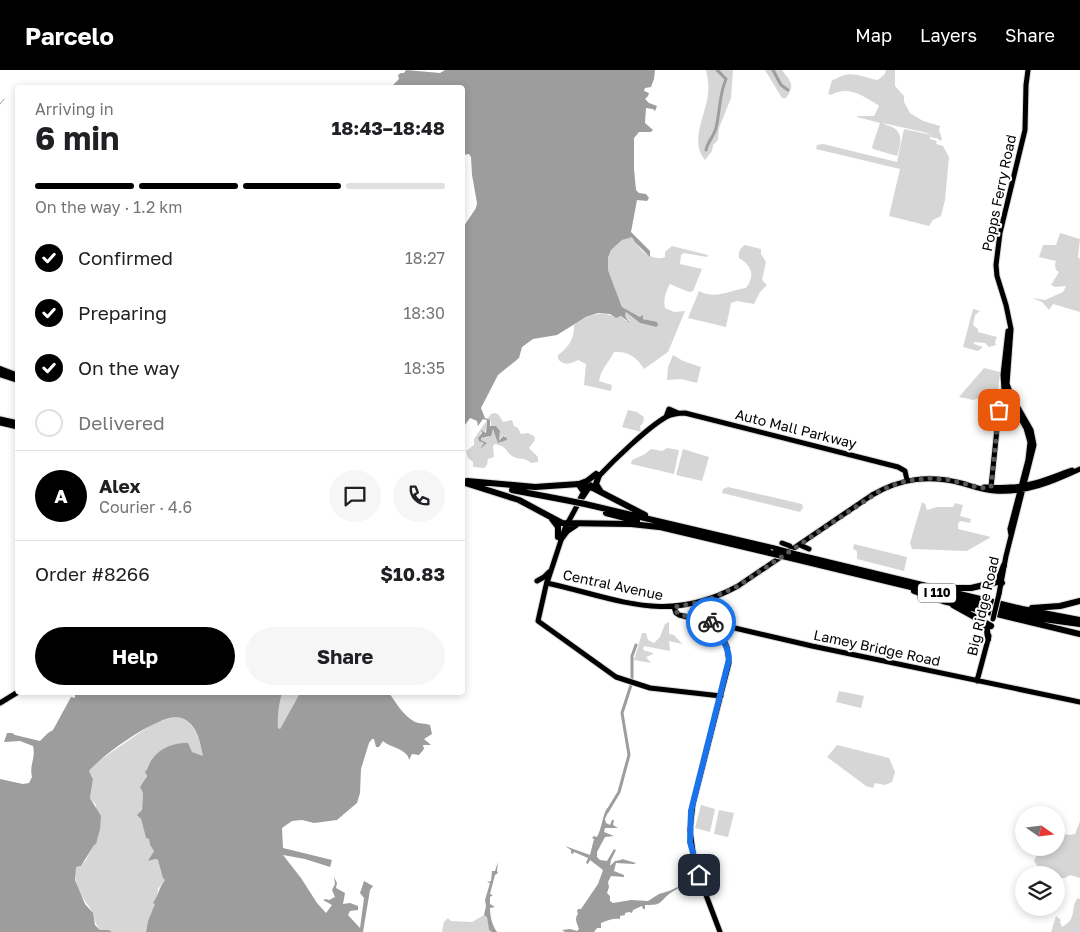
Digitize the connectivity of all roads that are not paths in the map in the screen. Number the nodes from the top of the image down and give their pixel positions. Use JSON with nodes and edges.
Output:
{"nodes":[{"id":1,"x":1028,"y":70,"type":"edge"},
{"id":2,"x":1009,"y":338,"type":"junction"},
{"id":3,"x":0,"y":373,"type":"edge"},
{"id":4,"x":15,"y":378,"type":"edge"},
{"id":5,"x":1003,"y":384,"type":"junction"},
{"id":6,"x":1009,"y":395,"type":"junction"},
{"id":7,"x":1000,"y":398,"type":"junction"},
{"id":8,"x":999,"y":409,"type":"junction"},
{"id":9,"x":678,"y":413,"type":"junction"},
{"id":10,"x":0,"y":419,"type":"edge"},
{"id":11,"x":664,"y":419,"type":"junction"},
{"id":12,"x":15,"y":422,"type":"edge"},
{"id":13,"x":0,"y":423,"type":"edge"},
{"id":14,"x":15,"y":426,"type":"edge"},
{"id":15,"x":1080,"y":468,"type":"edge"},
{"id":16,"x":905,"y":471,"type":"junction"},
{"id":17,"x":1028,"y":474,"type":"junction"},
{"id":18,"x":598,"y":475,"type":"junction"},
{"id":19,"x":919,"y":478,"type":"junction"},
{"id":20,"x":907,"y":480,"type":"junction"},
{"id":21,"x":465,"y":481,"type":"edge"},
{"id":22,"x":1038,"y":485,"type":"junction"},
{"id":23,"x":583,"y":487,"type":"junction"},
{"id":24,"x":991,"y":487,"type":"junction"},
{"id":25,"x":498,"y":488,"type":"junction"},
{"id":26,"x":981,"y":488,"type":"junction"},
{"id":27,"x":1022,"y":488,"type":"junction"},
{"id":28,"x":1012,"y":491,"type":"junction"},
{"id":29,"x":602,"y":493,"type":"junction"},
{"id":30,"x":1018,"y":497,"type":"junction"},
{"id":31,"x":583,"y":504,"type":"junction"},
{"id":32,"x":1020,"y":504,"type":"junction"},
{"id":33,"x":552,"y":518,"type":"junction"},
{"id":34,"x":567,"y":521,"type":"junction"},
{"id":35,"x":577,"y":524,"type":"junction"},
{"id":36,"x":662,"y":525,"type":"junction"},
{"id":37,"x":1011,"y":535,"type":"junction"},
{"id":38,"x":559,"y":538,"type":"junction"},
{"id":39,"x":803,"y":542,"type":"junction"},
{"id":40,"x":782,"y":543,"type":"dead end"},
{"id":41,"x":809,"y":549,"type":"dead end"},
{"id":42,"x":790,"y":551,"type":"junction"},
{"id":43,"x":797,"y":557,"type":"junction"},
{"id":44,"x":1004,"y":565,"type":"junction"},
{"id":45,"x":550,"y":572,"type":"junction"},
{"id":46,"x":537,"y":581,"type":"dead end"},
{"id":47,"x":547,"y":583,"type":"junction"},
{"id":48,"x":893,"y":583,"type":"junction"},
{"id":49,"x":993,"y":583,"type":"junction"},
{"id":50,"x":1002,"y":583,"type":"junction"},
{"id":51,"x":556,"y":585,"type":"junction"},
{"id":52,"x":928,"y":586,"type":"junction"},
{"id":53,"x":1080,"y":600,"type":"edge"},
{"id":54,"x":943,"y":601,"type":"junction"},
{"id":55,"x":1008,"y":606,"type":"junction"},
{"id":56,"x":675,"y":609,"type":"junction"},
{"id":57,"x":1080,"y":620,"type":"edge"},
{"id":58,"x":984,"y":623,"type":"junction"},
{"id":59,"x":721,"y":624,"type":"junction"},
{"id":60,"x":1080,"y":624,"type":"edge"},
{"id":61,"x":991,"y":626,"type":"junction"},
{"id":62,"x":1080,"y":634,"type":"edge"},
{"id":63,"x":988,"y":639,"type":"junction"},
{"id":64,"x":977,"y":681,"type":"junction"},
{"id":65,"x":15,"y":692,"type":"edge"},
{"id":66,"x":721,"y":696,"type":"junction"},
{"id":67,"x":1080,"y":702,"type":"edge"},
{"id":68,"x":0,"y":704,"type":"edge"},
{"id":69,"x":720,"y":932,"type":"edge"}],
"edges":[{"from":1,"to":2,"type":"main road","name":"Popps Ferry Road"},
{"from":2,"to":5,"type":"main road","name":"Popps Ferry Road"},
{"from":2,"to":6,"type":"main road","name":"Popps Ferry Road"},
{"from":3,"to":4,"type":"highway"},
{"from":5,"to":6,"type":"main road","name":"Popps Ferry Road"},
{"from":5,"to":7,"type":"main road"},
{"from":6,"to":7,"type":"main road"},
{"from":6,"to":8,"type":"main road"},
{"from":6,"to":17,"type":"main road","name":"Popps Ferry Road"},
{"from":6,"to":27,"type":"main road","name":"Popps Ferry Road"},
{"from":7,"to":8,"type":"main road"},
{"from":8,"to":24,"type":"main road"},
{"from":9,"to":11,"type":"main road","name":"Auto Mall Parkway"},
{"from":9,"to":11,"type":"main road"},
{"from":9,"to":16,"type":"main road","name":"Auto Mall Parkway"},
{"from":10,"to":12,"type":"main road"},
{"from":11,"to":18,"type":"main road"},
{"from":13,"to":14,"type":"main road"},
{"from":15,"to":22,"type":"main road"},
{"from":16,"to":19,"type":"main road","name":"Auto Mall Parkway"},
{"from":16,"to":20,"type":"main road"},
{"from":17,"to":22,"type":"main road"},
{"from":17,"to":27,"type":"main road","name":"Popps Ferry Road"},
{"from":18,"to":23,"type":"main road"},
{"from":18,"to":23,"type":"highway"},
{"from":18,"to":29,"type":"highway"},
{"from":19,"to":20,"type":"main road"},
{"from":19,"to":26,"type":"main road"},
{"from":20,"to":39,"type":"main road"},
{"from":21,"to":25,"type":"highway"},
{"from":22,"to":27,"type":"main road"},
{"from":22,"to":32,"type":"main road"},
{"from":23,"to":25,"type":"highway"},
{"from":23,"to":29,"type":"highway"},
{"from":23,"to":31,"type":"highway"},
{"from":23,"to":34,"type":"main road"},
{"from":24,"to":26,"type":"main road"},
{"from":24,"to":27,"type":"main road"},
{"from":25,"to":31,"type":"highway","number":"I 110","bridge":true},
{"from":25,"to":33,"type":"highway"},
{"from":26,"to":28,"type":"main road"},
{"from":27,"to":28,"type":"main road"},
{"from":27,"to":30,"type":"main road","name":"Big Ridge Road"},
{"from":27,"to":32,"type":"main road","name":"Big Ridge Road"},
{"from":28,"to":30,"type":"main road"},
{"from":29,"to":36,"type":"highway"},
{"from":30,"to":37,"type":"main road","name":"Big Ridge Road"},
{"from":31,"to":34,"type":"main road"},
{"from":31,"to":36,"type":"highway","number":"I 110"},
{"from":32,"to":37,"type":"main road","name":"Big Ridge Road"},
{"from":33,"to":34,"type":"highway"},
{"from":33,"to":38,"type":"highway"},
{"from":34,"to":35,"type":"highway"},
{"from":34,"to":38,"type":"main road"},
{"from":35,"to":36,"type":"highway"},
{"from":35,"to":38,"type":"highway"},
{"from":36,"to":43,"type":"highway","number":"I 110","bridge":true},
{"from":37,"to":44,"type":"main road","name":"Big Ridge Road"},
{"from":38,"to":45,"type":"main road"},
{"from":39,"to":41,"type":"main road"},
{"from":39,"to":42,"type":"main road"},
{"from":40,"to":42,"type":"main road"},
{"from":42,"to":56,"type":"main road"},
{"from":43,"to":48,"type":"highway","number":"I 110"},
{"from":43,"to":52,"type":"highway","number":"I 110"},
{"from":44,"to":49,"type":"highway"},
{"from":44,"to":50,"type":"main road","name":"Big Ridge Road"},
{"from":45,"to":46,"type":"main road"},
{"from":45,"to":47,"type":"main road"},
{"from":45,"to":51,"type":"main road"},
{"from":47,"to":51,"type":"main road","name":"Central Avenue"},
{"from":47,"to":66,"type":"main road"},
{"from":48,"to":54,"type":"highway"},
{"from":48,"to":60,"type":"highway","number":"I 110"},
{"from":49,"to":50,"type":"highway"},
{"from":49,"to":52,"type":"highway"},
{"from":50,"to":61,"type":"main road","name":"Big Ridge Road","bridge":true},
{"from":51,"to":56,"type":"main road","name":"Central Avenue"},
{"from":52,"to":55,"type":"highway","number":"I 110"},
{"from":53,"to":55,"type":"highway"},
{"from":54,"to":58,"type":"highway"},
{"from":54,"to":62,"type":"highway"},
{"from":55,"to":57,"type":"highway","number":"I 110"},
{"from":56,"to":59,"type":"main road","name":"Lamey Bridge Road"},
{"from":58,"to":61,"type":"highway"},
{"from":58,"to":63,"type":"highway"},
{"from":59,"to":64,"type":"main road","name":"Lamey Bridge Road"},
{"from":59,"to":66,"type":"main road"},
{"from":61,"to":63,"type":"main road","name":"Big Ridge Road"},
{"from":63,"to":64,"type":"main road","name":"Big Ridge Road"},
{"from":64,"to":67,"type":"main road","name":"Lamey Bridge Road"},
{"from":65,"to":68,"type":"main road"},
{"from":66,"to":69,"type":"main road"}]}
